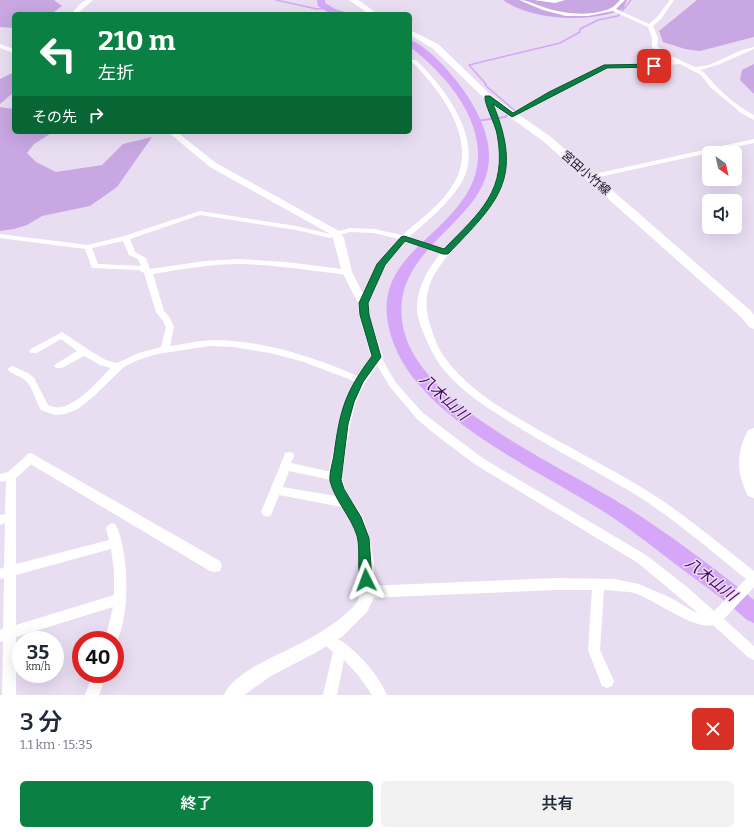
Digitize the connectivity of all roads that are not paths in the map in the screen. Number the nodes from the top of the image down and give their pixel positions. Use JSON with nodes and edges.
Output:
{"nodes":[{"id":1,"x":90,"y":0,"type":"edge"},
{"id":2,"x":354,"y":0,"type":"edge"},
{"id":3,"x":521,"y":0,"type":"edge"},
{"id":4,"x":536,"y":0,"type":"edge"},
{"id":5,"x":563,"y":0,"type":"edge"},
{"id":6,"x":623,"y":0,"type":"edge"},
{"id":7,"x":672,"y":0,"type":"edge"},
{"id":8,"x":613,"y":9,"type":"junction"},
{"id":9,"x":76,"y":12,"type":"edge"},
{"id":10,"x":371,"y":12,"type":"edge"},
{"id":11,"x":650,"y":26,"type":"junction"},
{"id":12,"x":412,"y":33,"type":"edge"},
{"id":13,"x":2,"y":48,"type":"edge"},
{"id":14,"x":752,"y":48,"type":"dead end"},
{"id":15,"x":12,"y":50,"type":"edge"},
{"id":16,"x":414,"y":61,"type":"dead end"},
{"id":17,"x":679,"y":63,"type":"junction"},
{"id":18,"x":694,"y":69,"type":"junction"},
{"id":19,"x":488,"y":97,"type":"junction"},
{"id":20,"x":512,"y":115,"type":"junction"},
{"id":21,"x":754,"y":118,"type":"edge"},
{"id":22,"x":174,"y":134,"type":"edge"},
{"id":23,"x":754,"y":141,"type":"edge"},
{"id":24,"x":590,"y":177,"type":"junction"},
{"id":25,"x":336,"y":233,"type":"junction"},
{"id":26,"x":0,"y":236,"type":"edge"},
{"id":27,"x":126,"y":238,"type":"junction"},
{"id":28,"x":404,"y":238,"type":"junction"},
{"id":29,"x":88,"y":247,"type":"junction"},
{"id":30,"x":446,"y":253,"type":"junction"},
{"id":31,"x":147,"y":271,"type":"junction"},
{"id":32,"x":346,"y":272,"type":"junction"},
{"id":33,"x":363,"y":303,"type":"junction"},
{"id":34,"x":754,"y":324,"type":"edge"},
{"id":35,"x":165,"y":350,"type":"junction"},
{"id":36,"x":34,"y":351,"type":"dead end"},
{"id":37,"x":83,"y":352,"type":"junction"},
{"id":38,"x":377,"y":357,"type":"junction"},
{"id":39,"x":59,"y":366,"type":"dead end"},
{"id":40,"x":118,"y":367,"type":"junction"},
{"id":41,"x":12,"y":369,"type":"dead end"},
{"id":42,"x":359,"y":380,"type":"junction"},
{"id":43,"x":754,"y":434,"type":"edge"},
{"id":44,"x":289,"y":456,"type":"dead end"},
{"id":45,"x":31,"y":458,"type":"joint"},
{"id":46,"x":285,"y":466,"type":"junction"},
{"id":47,"x":6,"y":477,"type":"edge"},
{"id":48,"x":336,"y":477,"type":"junction"},
{"id":49,"x":276,"y":490,"type":"junction"},
{"id":50,"x":754,"y":491,"type":"edge"},
{"id":51,"x":347,"y":503,"type":"junction"},
{"id":52,"x":267,"y":512,"type":"dead end"},
{"id":53,"x":5,"y":518,"type":"edge"},
{"id":54,"x":112,"y":528,"type":"dead end"},
{"id":55,"x":116,"y":542,"type":"junction"},
{"id":56,"x":215,"y":566,"type":"dead end"},
{"id":57,"x":6,"y":573,"type":"edge"},
{"id":58,"x":754,"y":578,"type":"edge"},
{"id":59,"x":598,"y":584,"type":"junction"},
{"id":60,"x":366,"y":592,"type":"junction"},
{"id":61,"x":121,"y":600,"type":"junction"},
{"id":62,"x":717,"y":618,"type":"junction"},
{"id":63,"x":113,"y":631,"type":"edge"},
{"id":64,"x":5,"y":634,"type":"edge"},
{"id":65,"x":326,"y":639,"type":"junction"},
{"id":66,"x":344,"y":650,"type":"junction"},
{"id":67,"x":754,"y":654,"type":"edge"},
{"id":68,"x":607,"y":681,"type":"dead end"},
{"id":69,"x":97,"y":683,"type":"edge"},
{"id":70,"x":9,"y":695,"type":"edge"},
{"id":71,"x":92,"y":695,"type":"edge"},
{"id":72,"x":232,"y":695,"type":"edge"},
{"id":73,"x":330,"y":695,"type":"edge"},
{"id":74,"x":380,"y":695,"type":"edge"}],
"edges":[{"from":1,"to":9,"type":"street"},
{"from":2,"to":10,"type":"main road"},
{"from":3,"to":8,"type":"street"},
{"from":4,"to":5,"type":"street"},
{"from":6,"to":8,"type":"street"},
{"from":7,"to":11,"type":"street"},
{"from":8,"to":11,"type":"street"},
{"from":11,"to":17,"type":"street"},
{"from":12,"to":19,"type":"main road","name":"宮田小竹線"},
{"from":13,"to":15,"type":"street"},
{"from":14,"to":18,"type":"street"},
{"from":16,"to":28,"type":"street"},
{"from":17,"to":18,"type":"street"},
{"from":17,"to":20,"type":"street"},
{"from":18,"to":21,"type":"street"},
{"from":19,"to":20,"type":"main road","name":"宮田小竹線"},
{"from":19,"to":30,"type":"street"},
{"from":20,"to":24,"type":"main road","name":"宮田小竹線"},
{"from":22,"to":25,"type":"street"},
{"from":23,"to":24,"type":"street"},
{"from":24,"to":34,"type":"main road","name":"宮田小竹線"},
{"from":25,"to":27,"type":"street"},
{"from":25,"to":28,"type":"street"},
{"from":25,"to":32,"type":"street"},
{"from":26,"to":29,"type":"street"},
{"from":27,"to":29,"type":"street"},
{"from":27,"to":31,"type":"street"},
{"from":28,"to":30,"type":"street"},
{"from":28,"to":33,"type":"street"},
{"from":29,"to":31,"type":"street"},
{"from":30,"to":58,"type":"street"},
{"from":31,"to":32,"type":"street"},
{"from":31,"to":35,"type":"street"},
{"from":32,"to":33,"type":"street"},
{"from":33,"to":38,"type":"street"},
{"from":35,"to":40,"type":"street"},
{"from":35,"to":42,"type":"street"},
{"from":36,"to":37,"type":"street"},
{"from":37,"to":39,"type":"street"},
{"from":37,"to":40,"type":"street"},
{"from":38,"to":42,"type":"street"},
{"from":38,"to":62,"type":"street"},
{"from":40,"to":41,"type":"street"},
{"from":42,"to":48,"type":"street"},
{"from":43,"to":50,"type":"main road"},
{"from":44,"to":46,"type":"street"},
{"from":45,"to":47,"type":"street"},
{"from":45,"to":56,"type":"street"},
{"from":46,"to":48,"type":"street"},
{"from":46,"to":49,"type":"street"},
{"from":47,"to":53,"type":"street"},
{"from":48,"to":51,"type":"street"},
{"from":49,"to":51,"type":"street"},
{"from":49,"to":52,"type":"street"},
{"from":51,"to":60,"type":"street"},
{"from":53,"to":57,"type":"street"},
{"from":54,"to":55,"type":"street"},
{"from":55,"to":57,"type":"street"},
{"from":55,"to":61,"type":"street"},
{"from":57,"to":64,"type":"street"},
{"from":58,"to":62,"type":"street"},
{"from":59,"to":60,"type":"street"},
{"from":59,"to":62,"type":"street"},
{"from":59,"to":68,"type":"street"},
{"from":60,"to":65,"type":"street"},
{"from":61,"to":63,"type":"street"},
{"from":61,"to":64,"type":"street"},
{"from":62,"to":67,"type":"street"},
{"from":64,"to":70,"type":"street"},
{"from":65,"to":66,"type":"street"},
{"from":65,"to":72,"type":"street"},
{"from":66,"to":73,"type":"street"},
{"from":66,"to":74,"type":"street"},
{"from":69,"to":71,"type":"street"}]}
